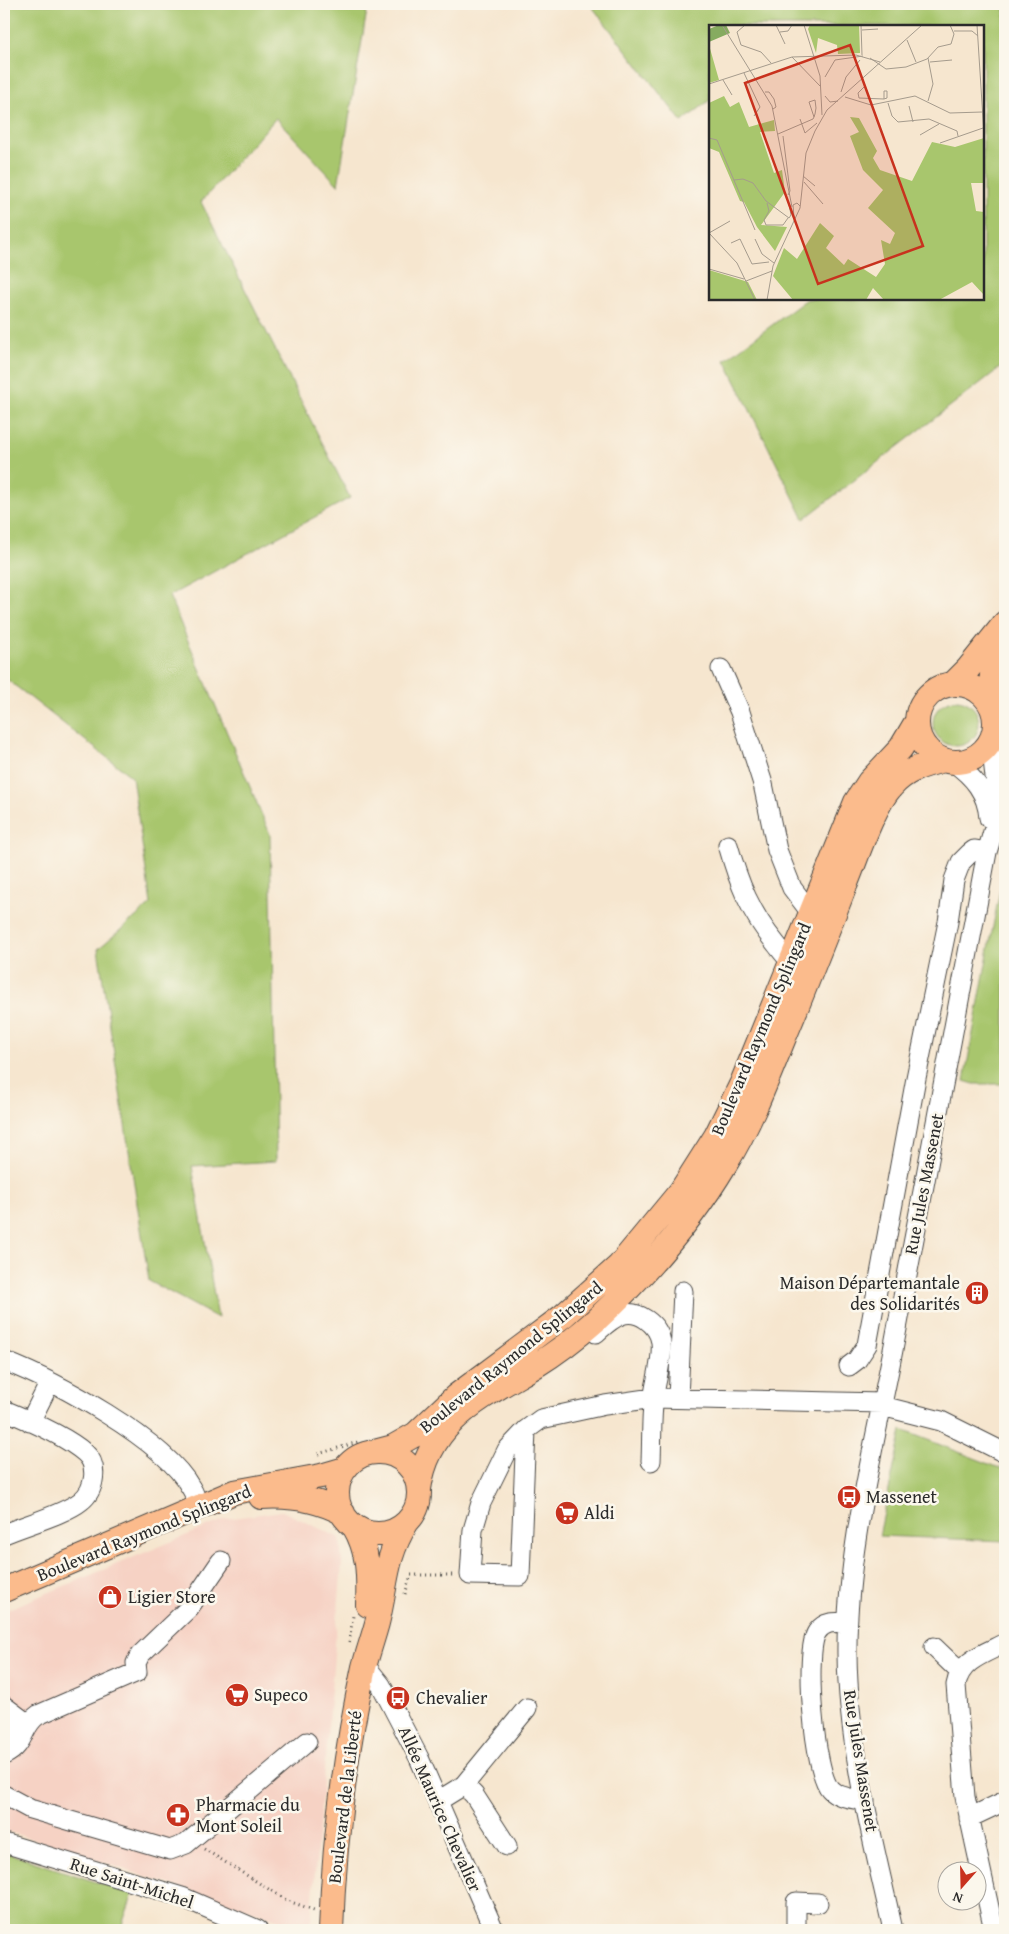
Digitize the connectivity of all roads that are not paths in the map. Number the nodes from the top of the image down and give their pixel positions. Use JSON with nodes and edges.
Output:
{"nodes":[{"id":1,"x":1005,"y":623,"type":"edge"},
{"id":2,"x":1005,"y":639,"type":"edge"},
{"id":3,"x":721,"y":669,"type":"dead end"},
{"id":4,"x":953,"y":684,"type":"junction"},
{"id":5,"x":996,"y":719,"type":"edge"},
{"id":6,"x":917,"y":721,"type":"junction"},
{"id":7,"x":949,"y":761,"type":"junction"},
{"id":8,"x":728,"y":845,"type":"dead end"},
{"id":9,"x":987,"y":852,"type":"junction"},
{"id":10,"x":811,"y":913,"type":"junction"},
{"id":11,"x":801,"y":968,"type":"junction"},
{"id":12,"x":916,"y":1078,"type":"junction"},
{"id":13,"x":944,"y":1082,"type":"junction"},
{"id":14,"x":683,"y":1291,"type":"dead end"},
{"id":15,"x":564,"y":1316,"type":"junction"},
{"id":16,"x":582,"y":1338,"type":"junction"},
{"id":17,"x":4,"y":1362,"type":"edge"},
{"id":18,"x":848,"y":1366,"type":"dead end"},
{"id":19,"x":50,"y":1382,"type":"junction"},
{"id":20,"x":653,"y":1398,"type":"junction"},
{"id":21,"x":678,"y":1398,"type":"junction"},
{"id":22,"x":883,"y":1405,"type":"junction"},
{"id":23,"x":4,"y":1410,"type":"edge"},
{"id":24,"x":30,"y":1422,"type":"junction"},
{"id":25,"x":526,"y":1430,"type":"junction"},
{"id":26,"x":374,"y":1452,"type":"junction"},
{"id":27,"x":1005,"y":1453,"type":"edge"},
{"id":28,"x":651,"y":1461,"type":"dead end"},
{"id":29,"x":344,"y":1469,"type":"junction"},
{"id":30,"x":419,"y":1489,"type":"junction"},
{"id":31,"x":198,"y":1509,"type":"junction"},
{"id":32,"x":348,"y":1519,"type":"junction"},
{"id":33,"x":406,"y":1522,"type":"junction"},
{"id":34,"x":4,"y":1534,"type":"edge"},
{"id":35,"x":221,"y":1561,"type":"dead end"},
{"id":36,"x":4,"y":1590,"type":"edge"},
{"id":37,"x":847,"y":1623,"type":"junction"},
{"id":38,"x":1005,"y":1643,"type":"edge"},
{"id":39,"x":934,"y":1647,"type":"dead end"},
{"id":40,"x":356,"y":1658,"type":"junction"},
{"id":41,"x":960,"y":1672,"type":"junction"},
{"id":42,"x":4,"y":1706,"type":"edge"},
{"id":43,"x":527,"y":1708,"type":"dead end"},
{"id":44,"x":28,"y":1724,"type":"junction"},
{"id":45,"x":4,"y":1733,"type":"edge"},
{"id":46,"x":307,"y":1742,"type":"dead end"},
{"id":47,"x":4,"y":1755,"type":"edge"},
{"id":48,"x":464,"y":1785,"type":"junction"},
{"id":49,"x":4,"y":1795,"type":"edge"},
{"id":50,"x":1005,"y":1800,"type":"edge"},
{"id":51,"x":438,"y":1801,"type":"junction"},
{"id":52,"x":865,"y":1801,"type":"junction"},
{"id":53,"x":4,"y":1805,"type":"edge"},
{"id":54,"x":44,"y":1814,"type":"junction"},
{"id":55,"x":969,"y":1818,"type":"junction"},
{"id":56,"x":4,"y":1843,"type":"edge"},
{"id":57,"x":507,"y":1846,"type":"dead end"},
{"id":58,"x":818,"y":1903,"type":"dead end"},
{"id":59,"x":331,"y":1923,"type":"edge"},
{"id":60,"x":258,"y":1930,"type":"edge"},
{"id":61,"x":494,"y":1930,"type":"edge"},
{"id":62,"x":796,"y":1930,"type":"edge"},
{"id":63,"x":894,"y":1930,"type":"edge"},
{"id":64,"x":994,"y":1930,"type":"edge"}],
"edges":[{"from":1,"to":4,"type":"main road"},
{"from":2,"to":5,"type":"main road"},
{"from":3,"to":10,"type":"street"},
{"from":4,"to":5,"type":"main road"},
{"from":4,"to":6,"type":"main road"},
{"from":5,"to":7,"type":"main road"},
{"from":5,"to":9,"type":"street","name":"Rue Jules Massenet"},
{"from":6,"to":7,"type":"main road"},
{"from":6,"to":10,"type":"main road","name":"Boulevard Raymond Splingard"},
{"from":7,"to":9,"type":"street","name":"Rue Jules Massenet"},
{"from":7,"to":11,"type":"main road","name":"Boulevard Raymond Splingard"},
{"from":8,"to":11,"type":"street"},
{"from":9,"to":12,"type":"street"},
{"from":9,"to":13,"type":"street","name":"Rue Jules Massenet"},
{"from":10,"to":11,"type":"main road","name":"Boulevard Raymond Splingard"},
{"from":11,"to":15,"type":"main road","name":"Boulevard Raymond Splingard"},
{"from":11,"to":16,"type":"main road","name":"Boulevard Raymond Splingard"},
{"from":12,"to":13,"type":"street"},
{"from":12,"to":18,"type":"street"},
{"from":13,"to":22,"type":"street","name":"Rue Jules Massenet"},
{"from":14,"to":21,"type":"street"},
{"from":15,"to":16,"type":"street"},
{"from":15,"to":26,"type":"main road","name":"Boulevard Raymond Splingard"},
{"from":16,"to":20,"type":"street"},
{"from":16,"to":30,"type":"main road","name":"Boulevard Raymond Splingard"},
{"from":17,"to":19,"type":"street"},
{"from":19,"to":24,"type":"street"},
{"from":19,"to":31,"type":"street"},
{"from":20,"to":21,"type":"street"},
{"from":20,"to":25,"type":"street"},
{"from":20,"to":28,"type":"street"},
{"from":21,"to":22,"type":"street"},
{"from":22,"to":27,"type":"street"},
{"from":22,"to":37,"type":"street","name":"Rue Jules Massenet"},
{"from":23,"to":24,"type":"street"},
{"from":24,"to":34,"type":"street"},
{"from":25,"to":25,"type":"street"},
{"from":26,"to":29,"type":"main road"},
{"from":26,"to":30,"type":"main road"},
{"from":29,"to":31,"type":"main road","name":"Boulevard Raymond Splingard"},
{"from":29,"to":32,"type":"main road"},
{"from":30,"to":33,"type":"main road"},
{"from":31,"to":32,"type":"main road"},
{"from":31,"to":36,"type":"main road","name":"Boulevard Raymond Splingard"},
{"from":32,"to":33,"type":"main road"},
{"from":32,"to":40,"type":"main road","name":"Boulevard de la Liberté"},
{"from":33,"to":40,"type":"main road","name":"Boulevard de la Liberté"},
{"from":35,"to":44,"type":"street"},
{"from":37,"to":52,"type":"street","name":"Rue Jules Massenet"},
{"from":37,"to":52,"type":"street"},
{"from":38,"to":41,"type":"street"},
{"from":39,"to":41,"type":"street"},
{"from":40,"to":51,"type":"street","name":"Allée Maurice Chevalier"},
{"from":40,"to":59,"type":"main road","name":"Boulevard de la Liberté"},
{"from":41,"to":55,"type":"street"},
{"from":42,"to":44,"type":"street"},
{"from":43,"to":48,"type":"street"},
{"from":44,"to":45,"type":"street"},
{"from":44,"to":47,"type":"street"},
{"from":46,"to":54,"type":"street"},
{"from":48,"to":51,"type":"street"},
{"from":48,"to":57,"type":"street"},
{"from":49,"to":54,"type":"street"},
{"from":50,"to":55,"type":"street"},
{"from":51,"to":61,"type":"street","name":"Allée Maurice Chevalier"},
{"from":52,"to":63,"type":"street","name":"Rue Jules Massenet"},
{"from":53,"to":54,"type":"street"},
{"from":55,"to":64,"type":"street"},
{"from":56,"to":60,"type":"street","name":"Rue Saint-Michel"},
{"from":58,"to":62,"type":"street"}]}
